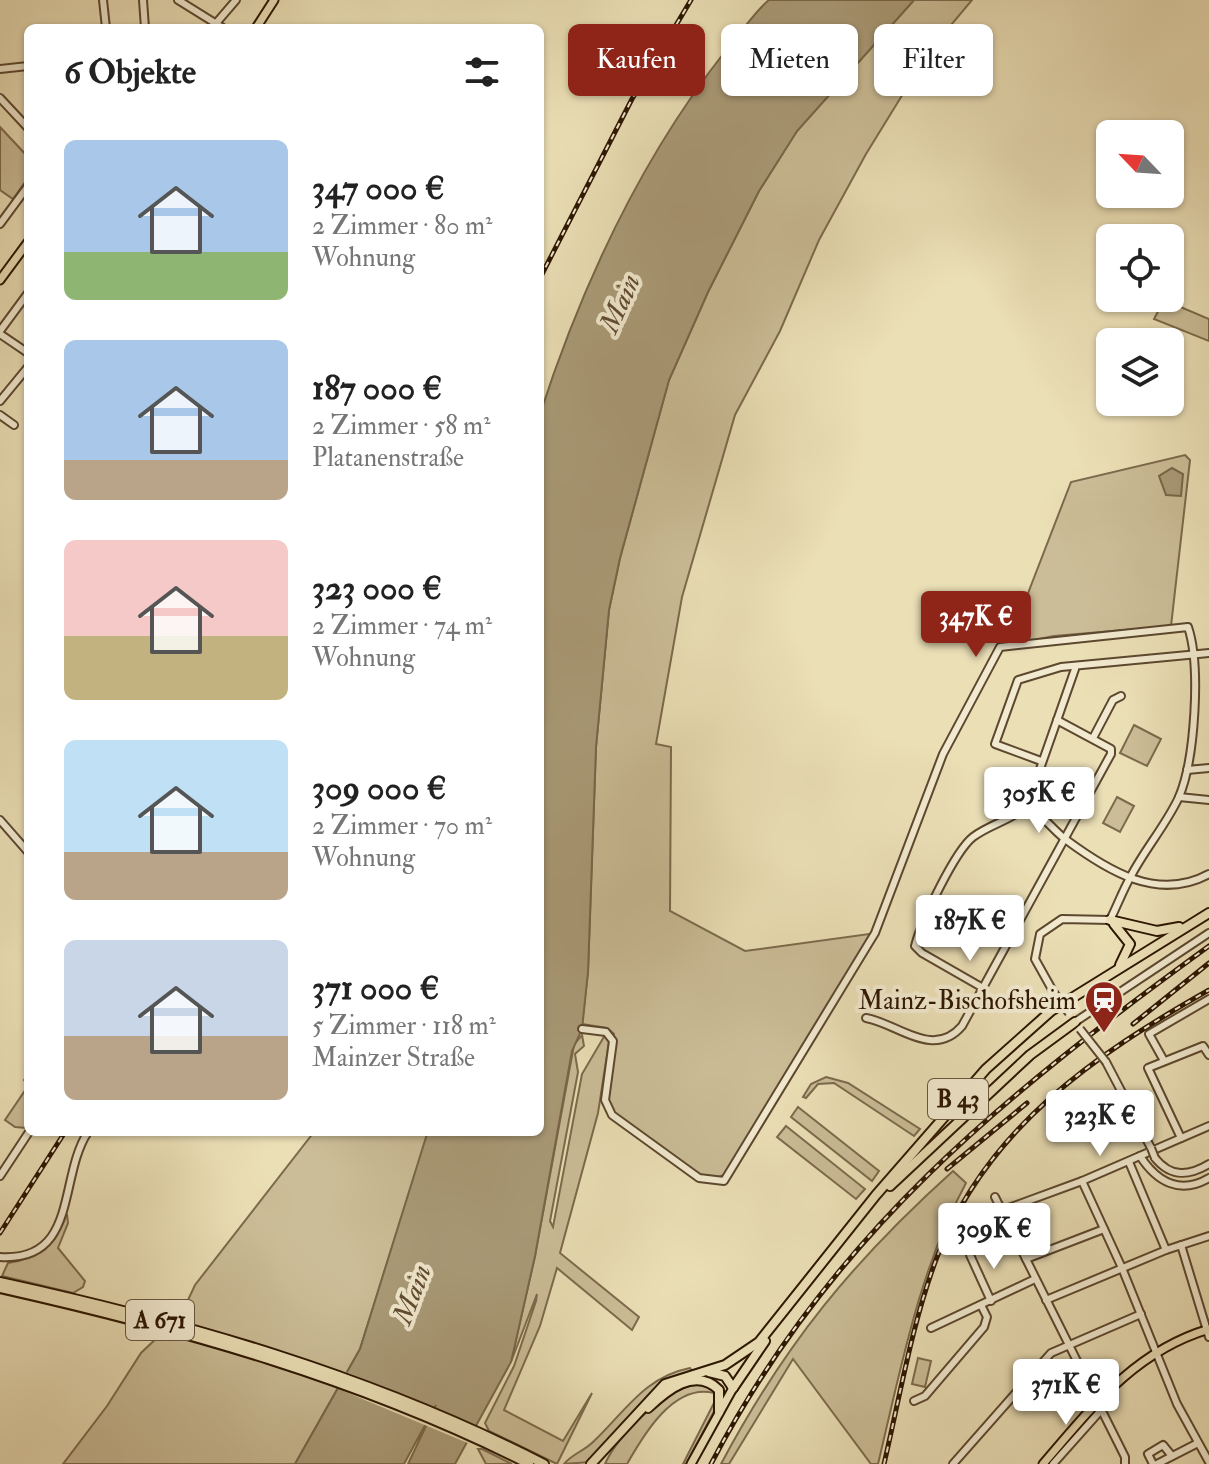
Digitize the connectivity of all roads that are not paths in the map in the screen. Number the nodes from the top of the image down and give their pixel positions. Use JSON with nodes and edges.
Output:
{"nodes":[{"id":1,"x":103,"y":0,"type":"edge"},
{"id":2,"x":143,"y":0,"type":"edge"},
{"id":3,"x":178,"y":0,"type":"edge"},
{"id":4,"x":236,"y":0,"type":"edge"},
{"id":5,"x":274,"y":0,"type":"edge"},
{"id":6,"x":106,"y":24,"type":"edge"},
{"id":7,"x":145,"y":24,"type":"edge"},
{"id":8,"x":213,"y":24,"type":"edge"},
{"id":9,"x":215,"y":24,"type":"edge"},
{"id":10,"x":262,"y":24,"type":"edge"},
{"id":11,"x":24,"y":66,"type":"edge"},
{"id":12,"x":0,"y":69,"type":"edge"},
{"id":13,"x":0,"y":98,"type":"edge"},
{"id":14,"x":24,"y":124,"type":"edge"},
{"id":15,"x":24,"y":191,"type":"edge"},
{"id":16,"x":0,"y":224,"type":"edge"},
{"id":17,"x":24,"y":247,"type":"edge"},
{"id":18,"x":0,"y":280,"type":"edge"},
{"id":19,"x":24,"y":299,"type":"edge"},
{"id":20,"x":0,"y":332,"type":"edge"},
{"id":21,"x":24,"y":350,"type":"edge"},
{"id":22,"x":24,"y":372,"type":"edge"},
{"id":23,"x":0,"y":401,"type":"edge"},
{"id":24,"x":0,"y":415,"type":"edge"},
{"id":25,"x":14,"y":425,"type":"dead end"},
{"id":26,"x":1209,"y":653,"type":"edge"},
{"id":27,"x":1193,"y":655,"type":"junction"},
{"id":28,"x":1075,"y":669,"type":"junction"},
{"id":29,"x":1121,"y":696,"type":"dead end"},
{"id":30,"x":1057,"y":720,"type":"junction"},
{"id":31,"x":1093,"y":738,"type":"junction"},
{"id":32,"x":1041,"y":761,"type":"junction"},
{"id":33,"x":1209,"y":768,"type":"edge"},
{"id":34,"x":1187,"y":770,"type":"junction"},
{"id":35,"x":1179,"y":797,"type":"junction"},
{"id":36,"x":1209,"y":800,"type":"edge"},
{"id":37,"x":1027,"y":806,"type":"junction"},
{"id":38,"x":0,"y":820,"type":"edge"},
{"id":39,"x":1065,"y":839,"type":"junction"},
{"id":40,"x":24,"y":847,"type":"edge"},
{"id":41,"x":1209,"y":874,"type":"edge"},
{"id":42,"x":1130,"y":877,"type":"junction"},
{"id":43,"x":1209,"y":916,"type":"edge"},
{"id":44,"x":1110,"y":920,"type":"junction"},
{"id":45,"x":1194,"y":922,"type":"junction"},
{"id":46,"x":1209,"y":933,"type":"edge"},
{"id":47,"x":1108,"y":974,"type":"junction"},
{"id":48,"x":983,"y":988,"type":"junction"},
{"id":49,"x":1209,"y":999,"type":"edge"},
{"id":50,"x":866,"y":1018,"type":"dead end"},
{"id":51,"x":1078,"y":1025,"type":"junction"},
{"id":52,"x":582,"y":1029,"type":"dead end"},
{"id":53,"x":1209,"y":1055,"type":"edge"},
{"id":54,"x":1163,"y":1060,"type":"junction"},
{"id":55,"x":1209,"y":1126,"type":"edge"},
{"id":56,"x":26,"y":1136,"type":"edge"},
{"id":57,"x":86,"y":1136,"type":"edge"},
{"id":58,"x":1181,"y":1138,"type":"junction"},
{"id":59,"x":1140,"y":1156,"type":"junction"},
{"id":60,"x":1129,"y":1162,"type":"junction"},
{"id":61,"x":1209,"y":1164,"type":"edge"},
{"id":62,"x":0,"y":1176,"type":"edge"},
{"id":63,"x":1209,"y":1178,"type":"edge"},
{"id":64,"x":1082,"y":1181,"type":"junction"},
{"id":65,"x":889,"y":1186,"type":"junction"},
{"id":66,"x":995,"y":1197,"type":"dead end"},
{"id":67,"x":1003,"y":1210,"type":"junction"},
{"id":68,"x":1104,"y":1229,"type":"junction"},
{"id":69,"x":1209,"y":1236,"type":"edge"},
{"id":70,"x":1181,"y":1245,"type":"junction"},
{"id":71,"x":1166,"y":1250,"type":"junction"},
{"id":72,"x":970,"y":1255,"type":"dead end"},
{"id":73,"x":0,"y":1257,"type":"edge"},
{"id":74,"x":1026,"y":1259,"type":"junction"},
{"id":75,"x":1122,"y":1268,"type":"junction"},
{"id":76,"x":1035,"y":1279,"type":"junction"},
{"id":77,"x":0,"y":1282,"type":"edge"},
{"id":78,"x":0,"y":1288,"type":"edge"},
{"id":79,"x":1046,"y":1300,"type":"junction"},
{"id":80,"x":991,"y":1301,"type":"junction"},
{"id":81,"x":981,"y":1305,"type":"junction"},
{"id":82,"x":785,"y":1310,"type":"junction"},
{"id":83,"x":1141,"y":1314,"type":"junction"},
{"id":84,"x":931,"y":1328,"type":"dead end"},
{"id":85,"x":1208,"y":1332,"type":"edge"},
{"id":86,"x":771,"y":1333,"type":"junction"},
{"id":87,"x":1068,"y":1344,"type":"junction"},
{"id":88,"x":1155,"y":1352,"type":"junction"},
{"id":89,"x":706,"y":1372,"type":"junction"},
{"id":90,"x":715,"y":1385,"type":"junction"},
{"id":91,"x":733,"y":1388,"type":"junction"},
{"id":92,"x":914,"y":1401,"type":"dead end"},
{"id":93,"x":1098,"y":1401,"type":"junction"},
{"id":94,"x":1102,"y":1409,"type":"junction"},
{"id":95,"x":719,"y":1412,"type":"junction"},
{"id":96,"x":486,"y":1439,"type":"junction"},
{"id":97,"x":1198,"y":1443,"type":"junction"},
{"id":98,"x":1172,"y":1456,"type":"junction"},
{"id":99,"x":1208,"y":1459,"type":"edge"},
{"id":100,"x":527,"y":1463,"type":"edge"},
{"id":101,"x":544,"y":1464,"type":"edge"},
{"id":102,"x":591,"y":1464,"type":"edge"},
{"id":103,"x":602,"y":1464,"type":"edge"},
{"id":104,"x":691,"y":1464,"type":"edge"},
{"id":105,"x":953,"y":1464,"type":"edge"},
{"id":106,"x":1043,"y":1464,"type":"edge"},
{"id":107,"x":1053,"y":1464,"type":"edge"},
{"id":108,"x":1125,"y":1464,"type":"edge"},
{"id":109,"x":1155,"y":1464,"type":"edge"}],
"edges":[{"from":1,"to":6,"type":"street"},
{"from":2,"to":7,"type":"street"},
{"from":3,"to":8,"type":"street"},
{"from":4,"to":9,"type":"street"},
{"from":5,"to":10,"type":"main road"},
{"from":11,"to":12,"type":"street"},
{"from":13,"to":14,"type":"street"},
{"from":15,"to":16,"type":"street"},
{"from":17,"to":18,"type":"main road"},
{"from":19,"to":20,"type":"street"},
{"from":20,"to":21,"type":"street"},
{"from":22,"to":23,"type":"street"},
{"from":24,"to":25,"type":"street"},
{"from":26,"to":27,"type":"street"},
{"from":27,"to":28,"type":"street"},
{"from":27,"to":34,"type":"street"},
{"from":27,"to":52,"type":"street"},
{"from":28,"to":30,"type":"street"},
{"from":28,"to":32,"type":"street"},
{"from":29,"to":31,"type":"street"},
{"from":30,"to":31,"type":"street"},
{"from":30,"to":32,"type":"street"},
{"from":31,"to":39,"type":"street"},
{"from":32,"to":37,"type":"street"},
{"from":33,"to":34,"type":"street"},
{"from":34,"to":35,"type":"street"},
{"from":35,"to":36,"type":"street"},
{"from":35,"to":42,"type":"street"},
{"from":37,"to":39,"type":"street"},
{"from":37,"to":48,"type":"street"},
{"from":38,"to":40,"type":"street"},
{"from":39,"to":42,"type":"street"},
{"from":39,"to":48,"type":"street"},
{"from":41,"to":42,"type":"street"},
{"from":42,"to":44,"type":"street"},
{"from":43,"to":45,"type":"highway","number":"B 43"},
{"from":43,"to":65,"type":"highway","number":"B 43"},
{"from":44,"to":45,"type":"highway"},
{"from":44,"to":47,"type":"highway"},
{"from":44,"to":51,"type":"street","bridge":true},
{"from":45,"to":47,"type":"highway","number":"B 43"},
{"from":46,"to":51,"type":"street"},
{"from":47,"to":82,"type":"highway","number":"B 43"},
{"from":48,"to":50,"type":"street"},
{"from":49,"to":54,"type":"street"},
{"from":51,"to":61,"type":"street","bridge":true},
{"from":51,"to":65,"type":"highway"},
{"from":53,"to":54,"type":"street"},
{"from":54,"to":58,"type":"street"},
{"from":55,"to":58,"type":"street"},
{"from":56,"to":62,"type":"street"},
{"from":57,"to":73,"type":"street"},
{"from":58,"to":59,"type":"street"},
{"from":59,"to":60,"type":"street"},
{"from":59,"to":63,"type":"street"},
{"from":60,"to":64,"type":"street"},
{"from":60,"to":71,"type":"street"},
{"from":64,"to":67,"type":"street"},
{"from":64,"to":68,"type":"street"},
{"from":65,"to":86,"type":"highway","number":"B 43"},
{"from":66,"to":67,"type":"street"},
{"from":67,"to":74,"type":"street"},
{"from":68,"to":74,"type":"street"},
{"from":68,"to":75,"type":"street"},
{"from":69,"to":70,"type":"street"},
{"from":70,"to":71,"type":"street"},
{"from":70,"to":85,"type":"street"},
{"from":71,"to":75,"type":"street"},
{"from":72,"to":80,"type":"street"},
{"from":74,"to":76,"type":"street"},
{"from":75,"to":79,"type":"street"},
{"from":75,"to":83,"type":"street"},
{"from":76,"to":79,"type":"street"},
{"from":76,"to":80,"type":"street"},
{"from":77,"to":96,"type":"highway","number":"A 671"},
{"from":78,"to":96,"type":"highway","number":"A 671"},
{"from":79,"to":87,"type":"street"},
{"from":80,"to":81,"type":"street"},
{"from":81,"to":84,"type":"street"},
{"from":81,"to":92,"type":"street"},
{"from":82,"to":86,"type":"highway","number":"B 43"},
{"from":82,"to":89,"type":"highway"},
{"from":83,"to":87,"type":"street"},
{"from":83,"to":88,"type":"street"},
{"from":85,"to":88,"type":"main road"},
{"from":86,"to":91,"type":"highway","number":"B 43"},
{"from":87,"to":93,"type":"street"},
{"from":87,"to":105,"type":"street"},
{"from":88,"to":93,"type":"main road"},
{"from":88,"to":97,"type":"street"},
{"from":89,"to":91,"type":"highway"},
{"from":89,"to":102,"type":"highway"},
{"from":90,"to":91,"type":"highway"},
{"from":90,"to":95,"type":"highway"},
{"from":90,"to":103,"type":"highway"},
{"from":91,"to":95,"type":"main road","number":"B 43"},
{"from":93,"to":94,"type":"street"},
{"from":93,"to":106,"type":"main road"},
{"from":94,"to":107,"type":"street"},
{"from":94,"to":108,"type":"street"},
{"from":95,"to":104,"type":"main road","number":"B 43"},
{"from":96,"to":100,"type":"highway","number":"A 671"},
{"from":96,"to":101,"type":"highway","number":"A 671"},
{"from":97,"to":98,"type":"street"},
{"from":97,"to":99,"type":"street"},
{"from":98,"to":109,"type":"street"},
{"from":98,"to":109,"type":"street"}]}
